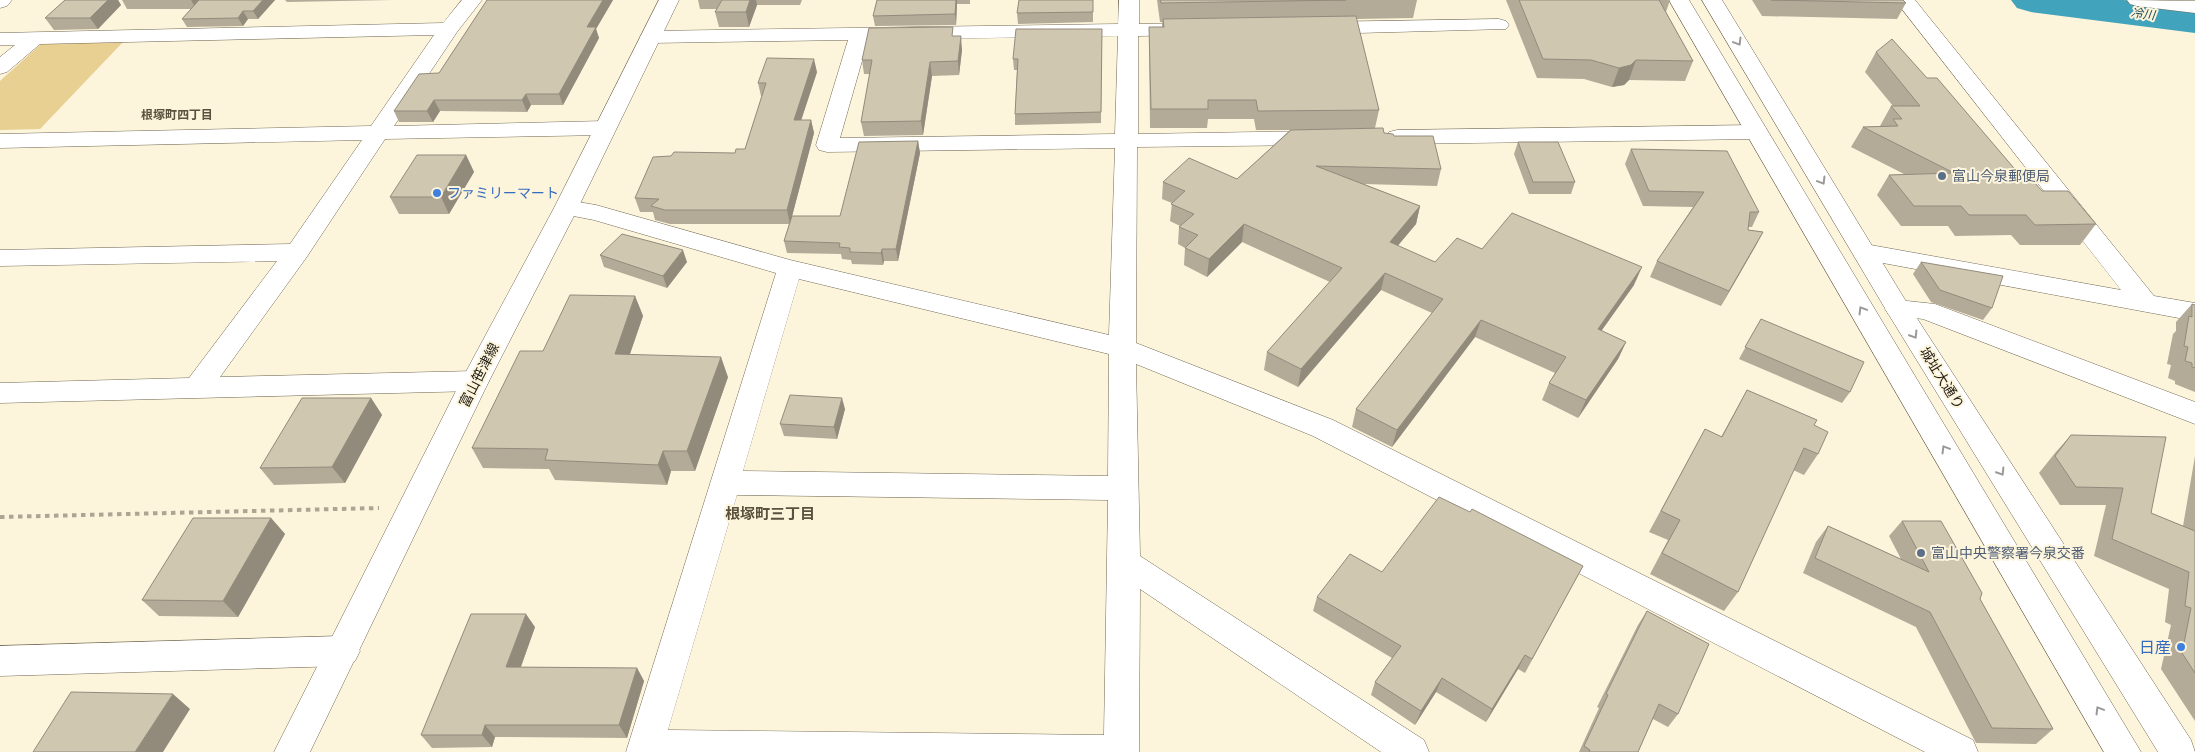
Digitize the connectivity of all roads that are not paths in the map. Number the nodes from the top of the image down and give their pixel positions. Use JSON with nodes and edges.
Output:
{"nodes":[{"id":1,"x":472,"y":0,"type":"edge"},
{"id":2,"x":669,"y":0,"type":"edge"},
{"id":3,"x":1129,"y":0,"type":"edge"},
{"id":4,"x":1679,"y":0,"type":"edge"},
{"id":5,"x":1712,"y":0,"type":"edge"},
{"id":6,"x":1905,"y":0,"type":"edge"},
{"id":7,"x":2138,"y":0,"type":"edge"},
{"id":8,"x":2195,"y":7,"type":"edge"},
{"id":9,"x":1499,"y":25,"type":"dead end"},
{"id":10,"x":1303,"y":28,"type":"edge"},
{"id":11,"x":449,"y":29,"type":"junction"},
{"id":12,"x":1206,"y":29,"type":"edge"},
{"id":13,"x":1128,"y":30,"type":"junction"},
{"id":14,"x":860,"y":33,"type":"junction"},
{"id":15,"x":650,"y":37,"type":"junction"},
{"id":16,"x":35,"y":38,"type":"junction"},
{"id":17,"x":0,"y":39,"type":"edge"},
{"id":18,"x":0,"y":68,"type":"edge"},
{"id":19,"x":605,"y":128,"type":"junction"},
{"id":20,"x":380,"y":132,"type":"junction"},
{"id":21,"x":1757,"y":132,"type":"junction"},
{"id":22,"x":1374,"y":137,"type":"edge"},
{"id":23,"x":1344,"y":138,"type":"edge"},
{"id":24,"x":0,"y":141,"type":"edge"},
{"id":25,"x":1127,"y":141,"type":"junction"},
{"id":26,"x":566,"y":208,"type":"junction"},
{"id":27,"x":297,"y":252,"type":"junction"},
{"id":28,"x":1865,"y":252,"type":"junction"},
{"id":29,"x":0,"y":258,"type":"edge"},
{"id":30,"x":790,"y":268,"type":"junction"},
{"id":31,"x":2146,"y":303,"type":"junction"},
{"id":32,"x":1898,"y":309,"type":"junction"},
{"id":33,"x":2195,"y":312,"type":"edge"},
{"id":34,"x":1122,"y":348,"type":"junction"},
{"id":35,"x":475,"y":381,"type":"junction"},
{"id":36,"x":197,"y":388,"type":"junction"},
{"id":37,"x":0,"y":393,"type":"edge"},
{"id":38,"x":2195,"y":413,"type":"edge"},
{"id":39,"x":727,"y":483,"type":"junction"},
{"id":40,"x":1124,"y":488,"type":"junction"},
{"id":41,"x":1124,"y":562,"type":"junction"},
{"id":42,"x":343,"y":651,"type":"junction"},
{"id":43,"x":0,"y":661,"type":"edge"},
{"id":44,"x":645,"y":749,"type":"edge"},
{"id":45,"x":292,"y":752,"type":"edge"},
{"id":46,"x":1121,"y":752,"type":"edge"},
{"id":47,"x":1411,"y":752,"type":"edge"},
{"id":48,"x":1960,"y":752,"type":"edge"},
{"id":49,"x":2123,"y":752,"type":"edge"},
{"id":50,"x":2178,"y":752,"type":"edge"}],
"edges":[{"from":1,"to":11,"type":"main road"},
{"from":2,"to":15,"type":"main road","name":"富山笹津線"},
{"from":3,"to":13,"type":"main road"},
{"from":4,"to":21,"type":"main road"},
{"from":5,"to":28,"type":"main road","name":"城址大通り","one_way":true},
{"from":6,"to":31,"type":"main road"},
{"from":7,"to":8,"type":"main road"},
{"from":9,"to":10,"type":"main road"},
{"from":11,"to":16,"type":"main road"},
{"from":11,"to":20,"type":"main road"},
{"from":12,"to":13,"type":"main road"},
{"from":13,"to":14,"type":"main road"},
{"from":13,"to":25,"type":"main road"},
{"from":14,"to":15,"type":"main road"},
{"from":14,"to":25,"type":"main road"},
{"from":15,"to":19,"type":"main road","name":"富山笹津線"},
{"from":16,"to":17,"type":"main road"},
{"from":16,"to":18,"type":"main road"},
{"from":19,"to":20,"type":"main road"},
{"from":19,"to":26,"type":"main road","name":"富山笹津線"},
{"from":20,"to":24,"type":"main road"},
{"from":20,"to":27,"type":"main road"},
{"from":21,"to":22,"type":"main road"},
{"from":49,"to":21,"type":"main road","one_way":true},
{"from":23,"to":25,"type":"main road"},
{"from":25,"to":34,"type":"main road"},
{"from":26,"to":30,"type":"main road"},
{"from":26,"to":35,"type":"main road","name":"富山笹津線"},
{"from":27,"to":29,"type":"main road"},
{"from":27,"to":36,"type":"main road"},
{"from":28,"to":31,"type":"main road"},
{"from":28,"to":32,"type":"main road","name":"城址大通り"},
{"from":30,"to":34,"type":"main road"},
{"from":30,"to":39,"type":"main road"},
{"from":31,"to":33,"type":"main road"},
{"from":32,"to":38,"type":"main road"},
{"from":32,"to":50,"type":"main road","name":"城址大通り","one_way":true},
{"from":34,"to":40,"type":"main road"},
{"from":34,"to":48,"type":"main road"},
{"from":35,"to":36,"type":"main road"},
{"from":35,"to":42,"type":"main road","name":"富山笹津線"},
{"from":36,"to":37,"type":"main road"},
{"from":39,"to":40,"type":"main road"},
{"from":39,"to":44,"type":"main road"},
{"from":40,"to":41,"type":"main road"},
{"from":41,"to":46,"type":"main road"},
{"from":41,"to":47,"type":"main road"},
{"from":42,"to":43,"type":"main road"},
{"from":42,"to":45,"type":"main road","name":"富山笹津線"},
{"from":44,"to":46,"type":"main road"}]}
